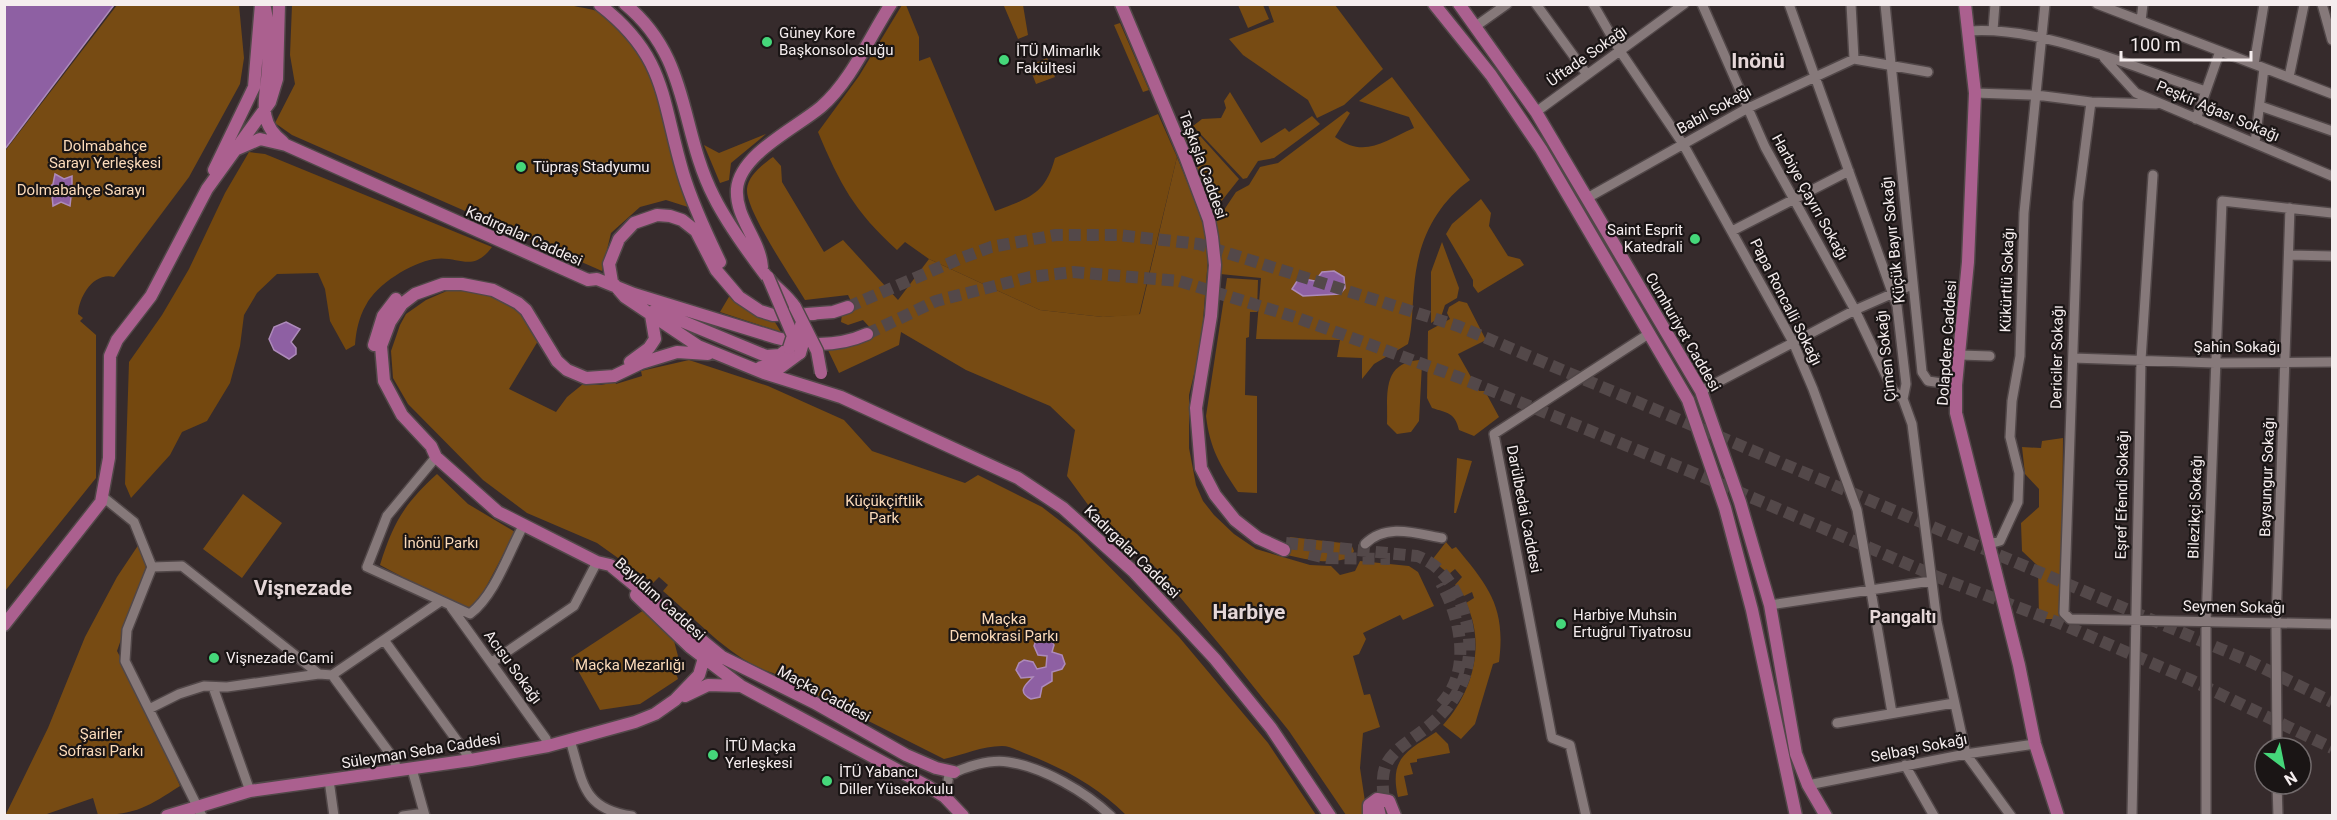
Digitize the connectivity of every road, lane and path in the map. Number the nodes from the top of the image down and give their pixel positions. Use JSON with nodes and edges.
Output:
{"nodes":[{"id":1,"x":263,"y":4,"type":"edge"},
{"id":2,"x":279,"y":4,"type":"edge"},
{"id":3,"x":625,"y":4,"type":"edge"},
{"id":4,"x":891,"y":4,"type":"edge"},
{"id":5,"x":1121,"y":4,"type":"edge"},
{"id":6,"x":1434,"y":4,"type":"edge"},
{"id":7,"x":1459,"y":4,"type":"edge"},
{"id":8,"x":1508,"y":4,"type":"edge"},
{"id":9,"x":1536,"y":4,"type":"edge"},
{"id":10,"x":1593,"y":4,"type":"edge"},
{"id":11,"x":1684,"y":4,"type":"edge"},
{"id":12,"x":1702,"y":4,"type":"edge"},
{"id":13,"x":1789,"y":4,"type":"edge"},
{"id":14,"x":1851,"y":4,"type":"edge"},
{"id":15,"x":1885,"y":4,"type":"edge"},
{"id":16,"x":1965,"y":4,"type":"edge"},
{"id":17,"x":1995,"y":4,"type":"edge"},
{"id":18,"x":2045,"y":4,"type":"edge"},
{"id":19,"x":2097,"y":4,"type":"edge"},
{"id":20,"x":2143,"y":4,"type":"edge"},
{"id":21,"x":2264,"y":4,"type":"edge"},
{"id":22,"x":600,"y":5,"type":"edge"},
{"id":23,"x":2303,"y":5,"type":"edge"},
{"id":24,"x":2323,"y":8,"type":"edge"},
{"id":25,"x":2141,"y":21,"type":"junction"},
{"id":26,"x":1476,"y":26,"type":"junction"},
{"id":27,"x":1993,"y":30,"type":"junction"},
{"id":28,"x":1969,"y":31,"type":"junction"},
{"id":29,"x":2331,"y":34,"type":"edge"},
{"id":30,"x":2040,"y":36,"type":"junction"},
{"id":31,"x":1620,"y":51,"type":"junction"},
{"id":32,"x":2220,"y":51,"type":"junction"},
{"id":33,"x":2104,"y":58,"type":"junction"},
{"id":34,"x":1854,"y":59,"type":"junction"},
{"id":35,"x":2254,"y":64,"type":"junction"},
{"id":36,"x":1892,"y":65,"type":"junction"},
{"id":37,"x":2264,"y":68,"type":"junction"},
{"id":38,"x":1928,"y":72,"type":"dead end"},
{"id":39,"x":1586,"y":74,"type":"junction"},
{"id":40,"x":1814,"y":75,"type":"junction"},
{"id":41,"x":2289,"y":77,"type":"junction"},
{"id":42,"x":2206,"y":92,"type":"junction"},
{"id":43,"x":1975,"y":93,"type":"junction"},
{"id":44,"x":2332,"y":94,"type":"edge"},
{"id":45,"x":2033,"y":95,"type":"junction"},
{"id":46,"x":2091,"y":102,"type":"junction"},
{"id":47,"x":2160,"y":104,"type":"junction"},
{"id":48,"x":2260,"y":106,"type":"junction"},
{"id":49,"x":1746,"y":109,"type":"junction"},
{"id":50,"x":263,"y":112,"type":"junction"},
{"id":51,"x":1536,"y":112,"type":"junction"},
{"id":52,"x":2196,"y":119,"type":"junction"},
{"id":53,"x":2332,"y":131,"type":"edge"},
{"id":54,"x":2255,"y":143,"type":"junction"},
{"id":55,"x":1683,"y":144,"type":"junction"},
{"id":56,"x":286,"y":145,"type":"junction"},
{"id":57,"x":232,"y":152,"type":"junction"},
{"id":58,"x":1849,"y":171,"type":"junction"},
{"id":59,"x":2153,"y":175,"type":"dead end"},
{"id":60,"x":2332,"y":176,"type":"edge"},
{"id":61,"x":207,"y":189,"type":"junction"},
{"id":62,"x":1589,"y":197,"type":"junction"},
{"id":63,"x":1793,"y":200,"type":"junction"},
{"id":64,"x":2290,"y":208,"type":"junction"},
{"id":65,"x":2332,"y":213,"type":"edge"},
{"id":66,"x":1732,"y":231,"type":"junction"},
{"id":67,"x":2290,"y":255,"type":"junction"},
{"id":68,"x":2332,"y":256,"type":"edge"},
{"id":69,"x":765,"y":272,"type":"junction"},
{"id":70,"x":1912,"y":285,"type":"junction"},
{"id":71,"x":616,"y":287,"type":"junction"},
{"id":72,"x":1891,"y":292,"type":"junction"},
{"id":73,"x":629,"y":301,"type":"junction"},
{"id":74,"x":795,"y":307,"type":"junction"},
{"id":75,"x":848,"y":307,"type":"tunnel mouth"},
{"id":76,"x":1855,"y":310,"type":"junction"},
{"id":77,"x":815,"y":314,"type":"junction"},
{"id":78,"x":651,"y":315,"type":"junction"},
{"id":79,"x":1662,"y":325,"type":"junction"},
{"id":80,"x":1650,"y":333,"type":"junction"},
{"id":81,"x":867,"y":334,"type":"tunnel mouth"},
{"id":82,"x":655,"y":339,"type":"junction"},
{"id":83,"x":1793,"y":342,"type":"junction"},
{"id":84,"x":794,"y":351,"type":"junction"},
{"id":85,"x":677,"y":352,"type":"junction"},
{"id":86,"x":1960,"y":354,"type":"junction"},
{"id":87,"x":718,"y":356,"type":"junction"},
{"id":88,"x":1990,"y":356,"type":"dead end"},
{"id":89,"x":2073,"y":358,"type":"junction"},
{"id":90,"x":2141,"y":360,"type":"junction"},
{"id":91,"x":2332,"y":362,"type":"edge"},
{"id":92,"x":742,"y":363,"type":"junction"},
{"id":93,"x":2215,"y":363,"type":"junction"},
{"id":94,"x":2286,"y":363,"type":"junction"},
{"id":95,"x":1956,"y":385,"type":"junction"},
{"id":96,"x":1701,"y":392,"type":"junction"},
{"id":97,"x":841,"y":397,"type":"junction"},
{"id":98,"x":1903,"y":399,"type":"junction"},
{"id":99,"x":436,"y":457,"type":"junction"},
{"id":100,"x":104,"y":497,"type":"junction"},
{"id":101,"x":523,"y":526,"type":"junction"},
{"id":102,"x":1442,"y":538,"type":"dead end"},
{"id":103,"x":1365,"y":544,"type":"dead end"},
{"id":104,"x":1989,"y":544,"type":"junction"},
{"id":105,"x":1285,"y":547,"type":"tunnel mouth"},
{"id":106,"x":597,"y":562,"type":"junction"},
{"id":107,"x":152,"y":567,"type":"junction"},
{"id":108,"x":1931,"y":581,"type":"junction"},
{"id":109,"x":1870,"y":589,"type":"junction"},
{"id":110,"x":441,"y":601,"type":"junction"},
{"id":111,"x":1770,"y":605,"type":"junction"},
{"id":112,"x":451,"y":607,"type":"junction"},
{"id":113,"x":2134,"y":620,"type":"junction"},
{"id":114,"x":2206,"y":622,"type":"junction"},
{"id":115,"x":2276,"y":623,"type":"junction"},
{"id":116,"x":4,"y":624,"type":"edge"},
{"id":117,"x":2332,"y":624,"type":"edge"},
{"id":118,"x":687,"y":628,"type":"junction"},
{"id":119,"x":384,"y":640,"type":"junction"},
{"id":120,"x":704,"y":658,"type":"junction"},
{"id":121,"x":492,"y":662,"type":"junction"},
{"id":122,"x":319,"y":674,"type":"junction"},
{"id":123,"x":332,"y":675,"type":"junction"},
{"id":124,"x":741,"y":686,"type":"junction"},
{"id":125,"x":213,"y":687,"type":"junction"},
{"id":126,"x":675,"y":700,"type":"junction"},
{"id":127,"x":1954,"y":703,"type":"junction"},
{"id":128,"x":149,"y":709,"type":"junction"},
{"id":129,"x":1892,"y":713,"type":"junction"},
{"id":130,"x":1837,"y":723,"type":"dead end"},
{"id":131,"x":2277,"y":736,"type":"edge"},
{"id":132,"x":570,"y":740,"type":"junction"},
{"id":133,"x":1781,"y":743,"type":"junction"},
{"id":134,"x":2035,"y":744,"type":"junction"},
{"id":135,"x":548,"y":746,"type":"junction"},
{"id":136,"x":1966,"y":754,"type":"junction"},
{"id":137,"x":471,"y":760,"type":"junction"},
{"id":138,"x":1905,"y":765,"type":"junction"},
{"id":139,"x":412,"y":769,"type":"junction"},
{"id":140,"x":397,"y":771,"type":"junction"},
{"id":141,"x":951,"y":774,"type":"junction"},
{"id":142,"x":329,"y":780,"type":"junction"},
{"id":143,"x":1808,"y":785,"type":"junction"},
{"id":144,"x":934,"y":790,"type":"junction"},
{"id":145,"x":250,"y":791,"type":"junction"},
{"id":146,"x":2277,"y":796,"type":"edge"},
{"id":147,"x":945,"y":797,"type":"junction"},
{"id":148,"x":1380,"y":807,"type":"tunnel mouth"},
{"id":149,"x":199,"y":810,"type":"edge"},
{"id":150,"x":424,"y":814,"type":"edge"},
{"id":151,"x":608,"y":814,"type":"edge"},
{"id":152,"x":167,"y":816,"type":"edge"},
{"id":153,"x":334,"y":816,"type":"edge"},
{"id":154,"x":403,"y":816,"type":"edge"},
{"id":155,"x":632,"y":816,"type":"edge"},
{"id":156,"x":963,"y":816,"type":"edge"},
{"id":157,"x":1111,"y":816,"type":"edge"},
{"id":158,"x":1330,"y":816,"type":"edge"},
{"id":159,"x":1370,"y":816,"type":"edge"},
{"id":160,"x":1387,"y":816,"type":"edge"},
{"id":161,"x":1395,"y":816,"type":"edge"},
{"id":162,"x":1586,"y":816,"type":"edge"},
{"id":163,"x":1796,"y":816,"type":"edge"},
{"id":164,"x":1816,"y":816,"type":"edge"},
{"id":165,"x":1826,"y":816,"type":"edge"},
{"id":166,"x":1934,"y":816,"type":"edge"},
{"id":167,"x":2011,"y":816,"type":"edge"},
{"id":168,"x":2058,"y":816,"type":"edge"},
{"id":169,"x":2132,"y":816,"type":"edge"},
{"id":170,"x":2206,"y":816,"type":"edge"},
{"id":171,"x":2278,"y":816,"type":"edge"}],
"edges":[{"from":1,"to":50,"type":"main road"},
{"from":1,"to":61,"type":"main road"},
{"from":2,"to":50,"type":"main road"},
{"from":3,"to":69,"type":"main road"},
{"from":4,"to":69,"type":"main road"},
{"from":5,"to":105,"type":"main road","name":"Taşkışla Caddesi"},
{"from":6,"to":80,"type":"main road","name":"Cumhuriyet Caddesi"},
{"from":7,"to":26,"type":"main road","name":"Cumhuriyet Caddesi"},
{"from":8,"to":26,"type":"street"},
{"from":9,"to":39,"type":"street"},
{"from":10,"to":31,"type":"street","name":"Papa Roncalli Sokağı"},
{"from":11,"to":31,"type":"street","name":"Üftade Sokağı"},
{"from":12,"to":49,"type":"street","name":"Harbiye Çayırı Sokağı"},
{"from":13,"to":40,"type":"street","name":"Çimen Sokağı"},
{"from":14,"to":34,"type":"street"},
{"from":15,"to":36,"type":"street","name":"Küçük Bayır Sokağı"},
{"from":16,"to":28,"type":"main road","name":"Dolapdere Caddesi"},
{"from":17,"to":27,"type":"street"},
{"from":18,"to":30,"type":"street","name":"Kükürtlü Sokağı"},
{"from":19,"to":25,"type":"street"},
{"from":20,"to":25,"type":"street"},
{"from":21,"to":35,"type":"street"},
{"from":22,"to":77,"type":"main road"},
{"from":23,"to":24,"type":"street"},
{"from":23,"to":41,"type":"street"},
{"from":24,"to":29,"type":"street"},
{"from":25,"to":32,"type":"street"},
{"from":26,"to":51,"type":"main road","name":"Cumhuriyet Caddesi"},
{"from":27,"to":28,"type":"street"},
{"from":27,"to":30,"type":"street"},
{"from":28,"to":43,"type":"main road","name":"Dolapdere Caddesi"},
{"from":30,"to":33,"type":"street"},
{"from":30,"to":45,"type":"street","name":"Kükürtlü Sokağı"},
{"from":31,"to":39,"type":"street","name":"Üftade Sokağı"},
{"from":31,"to":55,"type":"street","name":"Papa Roncalli Sokağı"},
{"from":32,"to":35,"type":"street"},
{"from":32,"to":42,"type":"street"},
{"from":33,"to":42,"type":"street"},
{"from":33,"to":47,"type":"street","name":"Peşkir Ağası Sokağı"},
{"from":34,"to":36,"type":"street"},
{"from":34,"to":40,"type":"street","name":"Babil Sokağı"},
{"from":35,"to":37,"type":"street"},
{"from":36,"to":38,"type":"street"},
{"from":36,"to":70,"type":"street","name":"Küçük Bayır Sokağı"},
{"from":37,"to":41,"type":"street"},
{"from":37,"to":48,"type":"street"},
{"from":39,"to":51,"type":"street","name":"Üftade Sokağı"},
{"from":40,"to":49,"type":"street","name":"Babil Sokağı"},
{"from":40,"to":58,"type":"street","name":"Çimen Sokağı"},
{"from":41,"to":44,"type":"street"},
{"from":42,"to":52,"type":"street"},
{"from":43,"to":45,"type":"street"},
{"from":43,"to":86,"type":"main road","name":"Dolapdere Caddesi"},
{"from":45,"to":46,"type":"street"},
{"from":45,"to":104,"type":"street","name":"Kükürtlü Sokağı"},
{"from":46,"to":47,"type":"street"},
{"from":46,"to":89,"type":"street","name":"Dericiler Sokağı"},
{"from":47,"to":52,"type":"street","name":"Peşkir Ağası Sokağı"},
{"from":48,"to":53,"type":"street"},
{"from":48,"to":54,"type":"street"},
{"from":49,"to":55,"type":"street","name":"Babil Sokağı"},
{"from":49,"to":63,"type":"street","name":"Harbiye Çayırı Sokağı"},
{"from":50,"to":56,"type":"main road","name":"Kadırgalar Caddesi"},
{"from":50,"to":57,"type":"main road"},
{"from":51,"to":62,"type":"main road","name":"Cumhuriyet Caddesi"},
{"from":52,"to":54,"type":"street","name":"Peşkir Ağası Sokağı"},
{"from":54,"to":60,"type":"street","name":"Peşkir Ağası Sokağı"},
{"from":55,"to":62,"type":"street","name":"Babil Sokağı"},
{"from":55,"to":66,"type":"street","name":"Papa Roncalli Sokağı"},
{"from":56,"to":57,"type":"main road","name":"Kadırgalar Caddesi"},
{"from":56,"to":71,"type":"main road","name":"Kadırgalar Caddesi"},
{"from":57,"to":61,"type":"main road"},
{"from":58,"to":63,"type":"street"},
{"from":58,"to":72,"type":"street","name":"Çimen Sokağı"},
{"from":59,"to":90,"type":"street","name":"Eşref Efendi Sokağı"},
{"from":61,"to":100,"type":"main road"},
{"from":62,"to":79,"type":"main road","name":"Cumhuriyet Caddesi"},
{"from":63,"to":66,"type":"street"},
{"from":63,"to":76,"type":"street","name":"Harbiye Çayırı Sokağı"},
{"from":64,"to":65,"type":"street"},
{"from":64,"to":67,"type":"street","name":"Baysungur Sokağı"},
{"from":64,"to":93,"type":"street","name":"Bilezikçi Sokağı"},
{"from":66,"to":83,"type":"street","name":"Papa Roncalli Sokağı"},
{"from":67,"to":68,"type":"street"},
{"from":67,"to":94,"type":"street","name":"Baysungur Sokağı"},
{"from":69,"to":74,"type":"main road","bridge":true},
{"from":69,"to":84,"type":"main road","bridge":true},
{"from":70,"to":72,"type":"street"},
{"from":70,"to":95,"type":"street","name":"Küçük Bayır Sokağı"},
{"from":71,"to":73,"type":"main road"},
{"from":71,"to":77,"type":"main road"},
{"from":71,"to":81,"type":"main road","name":"Kadırgalar Caddesi"},
{"from":72,"to":76,"type":"street"},
{"from":72,"to":98,"type":"street","name":"Çimen Sokağı"},
{"from":73,"to":78,"type":"main road"},
{"from":73,"to":84,"type":"main road"},
{"from":74,"to":84,"type":"main road","bridge":true},
{"from":74,"to":97,"type":"main road","bridge":true},
{"from":75,"to":77,"type":"main road"},
{"from":76,"to":83,"type":"street"},
{"from":76,"to":98,"type":"street","name":"Harbiye Çayırı Sokağı"},
{"from":78,"to":82,"type":"main road"},
{"from":78,"to":87,"type":"main road"},
{"from":79,"to":80,"type":"main road"},
{"from":79,"to":96,"type":"main road","name":"Cumhuriyet Caddesi"},
{"from":80,"to":133,"type":"main road","name":"Cumhuriyet Caddesi"},
{"from":80,"to":162,"type":"street","name":"Darülbedai Caddesi"},
{"from":82,"to":85,"type":"main road"},
{"from":82,"to":99,"type":"main road","name":"Bayıldım Caddesi"},
{"from":83,"to":96,"type":"street"},
{"from":83,"to":109,"type":"street","name":"Papa Roncalli Sokağı"},
{"from":84,"to":92,"type":"main road"},
{"from":85,"to":87,"type":"main road","name":"Bayıldım Caddesi"},
{"from":85,"to":99,"type":"main road","name":"Bayıldım Caddesi"},
{"from":86,"to":88,"type":"street"},
{"from":86,"to":95,"type":"main road","name":"Dolapdere Caddesi"},
{"from":87,"to":92,"type":"main road"},
{"from":89,"to":90,"type":"street","name":"Şahin Sokağı"},
{"from":89,"to":113,"type":"street","name":"Dericiler Sokağı"},
{"from":90,"to":93,"type":"street","name":"Şahin Sokağı"},
{"from":90,"to":113,"type":"street","name":"Eşref Efendi Sokağı"},
{"from":91,"to":94,"type":"street","name":"Şahin Sokağı"},
{"from":92,"to":97,"type":"main road","name":"Kadırgalar Caddesi"},
{"from":93,"to":94,"type":"street","name":"Şahin Sokağı"},
{"from":93,"to":114,"type":"street","name":"Bilezikçi Sokağı"},
{"from":94,"to":115,"type":"street","name":"Baysungur Sokağı"},
{"from":95,"to":104,"type":"main road","name":"Dolapdere Caddesi"},
{"from":96,"to":111,"type":"main road","name":"Cumhuriyet Caddesi"},
{"from":97,"to":158,"type":"main road","name":"Kadırgalar Caddesi"},
{"from":98,"to":108,"type":"street","name":"Çimen Sokağı"},
{"from":99,"to":101,"type":"main road","name":"Bayıldım Caddesi"},
{"from":99,"to":110,"type":"street","name":"Acısu Sokağı"},
{"from":100,"to":107,"type":"street"},
{"from":100,"to":116,"type":"main road"},
{"from":101,"to":106,"type":"main road","name":"Bayıldım Caddesi"},
{"from":101,"to":112,"type":"street","name":"Acısu Sokağı"},
{"from":102,"to":103,"type":"street"},
{"from":104,"to":134,"type":"main road","name":"Dolapdere Caddesi"},
{"from":106,"to":118,"type":"main road","name":"Bayıldım Caddesi"},
{"from":106,"to":120,"type":"main road","name":"Bayıldım Caddesi"},
{"from":106,"to":121,"type":"street"},
{"from":107,"to":122,"type":"street"},
{"from":107,"to":128,"type":"street"},
{"from":108,"to":109,"type":"street"},
{"from":108,"to":127,"type":"street","name":"Çimen Sokağı"},
{"from":109,"to":111,"type":"street"},
{"from":109,"to":129,"type":"street","name":"Papa Roncalli Sokağı"},
{"from":110,"to":112,"type":"street","name":"Acısu Sokağı"},
{"from":110,"to":119,"type":"street"},
{"from":111,"to":143,"type":"main road","name":"Cumhuriyet Caddesi"},
{"from":112,"to":121,"type":"street","name":"Acısu Sokağı"},
{"from":113,"to":114,"type":"street","name":"Seymen Sokağı"},
{"from":113,"to":169,"type":"street","name":"Eşref Efendi Sokağı"},
{"from":114,"to":115,"type":"street","name":"Seymen Sokağı"},
{"from":114,"to":170,"type":"street","name":"Bilezikçi Sokağı"},
{"from":115,"to":117,"type":"street","name":"Seymen Sokağı"},
{"from":115,"to":131,"type":"street","name":"Baysungur Sokağı"},
{"from":118,"to":120,"type":"main road"},
{"from":118,"to":141,"type":"main road","name":"Maçka Caddesi"},
{"from":119,"to":123,"type":"street"},
{"from":119,"to":137,"type":"street"},
{"from":120,"to":124,"type":"main road","name":"Maçka Caddesi"},
{"from":120,"to":126,"type":"main road","name":"Süleyman Seba Caddesi"},
{"from":121,"to":135,"type":"street","name":"Acısu Sokağı"},
{"from":122,"to":123,"type":"street"},
{"from":122,"to":125,"type":"street"},
{"from":123,"to":140,"type":"street"},
{"from":124,"to":126,"type":"main road","name":"Süleyman Seba Caddesi"},
{"from":124,"to":144,"type":"main road","name":"Maçka Caddesi"},
{"from":125,"to":128,"type":"street"},
{"from":125,"to":145,"type":"street"},
{"from":126,"to":132,"type":"main road","name":"Süleyman Seba Caddesi"},
{"from":127,"to":129,"type":"street"},
{"from":127,"to":136,"type":"street","name":"Çimen Sokağı"},
{"from":128,"to":149,"type":"street"},
{"from":129,"to":130,"type":"street"},
{"from":132,"to":135,"type":"main road","name":"Süleyman Seba Caddesi"},
{"from":132,"to":151,"type":"street"},
{"from":133,"to":163,"type":"main road"},
{"from":133,"to":164,"type":"main road"},
{"from":134,"to":136,"type":"street","name":"Selbaşı Sokağı"},
{"from":134,"to":168,"type":"main road","name":"Dolapdere Caddesi"},
{"from":135,"to":137,"type":"main road","name":"Süleyman Seba Caddesi"},
{"from":136,"to":138,"type":"street","name":"Selbaşı Sokağı"},
{"from":136,"to":167,"type":"street"},
{"from":137,"to":139,"type":"main road","name":"Süleyman Seba Caddesi"},
{"from":138,"to":143,"type":"street","name":"Selbaşı Sokağı"},
{"from":138,"to":166,"type":"street"},
{"from":139,"to":140,"type":"main road","name":"Süleyman Seba Caddesi"},
{"from":139,"to":150,"type":"street"},
{"from":140,"to":142,"type":"main road","name":"Süleyman Seba Caddesi"},
{"from":141,"to":144,"type":"street"},
{"from":141,"to":147,"type":"street"},
{"from":141,"to":157,"type":"street"},
{"from":142,"to":145,"type":"main road","name":"Süleyman Seba Caddesi"},
{"from":142,"to":153,"type":"street"},
{"from":143,"to":165,"type":"main road","name":"Cumhuriyet Caddesi"},
{"from":144,"to":147,"type":"main road","name":"Maçka Caddesi"},
{"from":145,"to":149,"type":"main road","name":"Süleyman Seba Caddesi"},
{"from":146,"to":171,"type":"street"},
{"from":147,"to":156,"type":"main road","name":"Maçka Caddesi"},
{"from":148,"to":160,"type":"main road"},
{"from":149,"to":152,"type":"main road","name":"Süleyman Seba Caddesi"},
{"from":150,"to":154,"type":"street"},
{"from":151,"to":155,"type":"street"},
{"from":159,"to":161,"type":"main road"}]}
